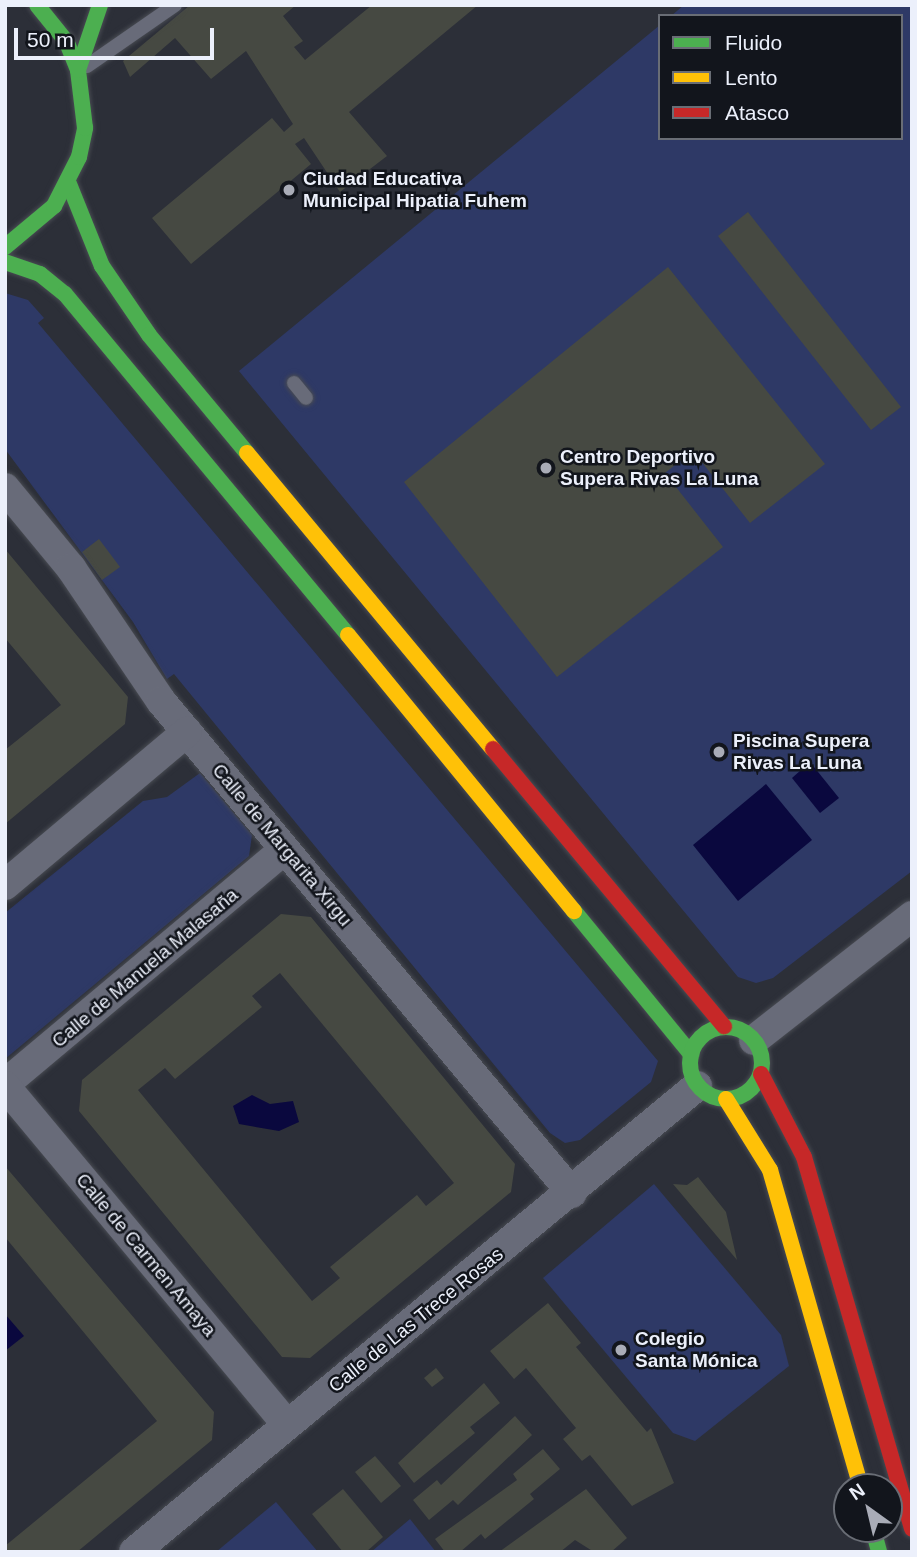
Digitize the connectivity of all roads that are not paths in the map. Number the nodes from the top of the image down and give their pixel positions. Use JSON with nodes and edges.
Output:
{"nodes":[{"id":1,"x":37,"y":5,"type":"edge"},
{"id":2,"x":100,"y":5,"type":"edge"},
{"id":3,"x":175,"y":5,"type":"edge"},
{"id":4,"x":78,"y":70,"type":"junction"},
{"id":5,"x":68,"y":184,"type":"junction"},
{"id":6,"x":5,"y":247,"type":"edge"},
{"id":7,"x":5,"y":262,"type":"edge"},
{"id":8,"x":294,"y":383,"type":"dead end"},
{"id":9,"x":306,"y":398,"type":"dead end"},
{"id":10,"x":5,"y":488,"type":"edge"},
{"id":11,"x":187,"y":732,"type":"junction"},
{"id":12,"x":284,"y":850,"type":"junction"},
{"id":13,"x":5,"y":885,"type":"edge"},
{"id":14,"x":912,"y":916,"type":"edge"},
{"id":15,"x":724,"y":1026,"type":"junction"},
{"id":16,"x":754,"y":1040,"type":"junction"},
{"id":17,"x":691,"y":1054,"type":"junction"},
{"id":18,"x":761,"y":1074,"type":"junction"},
{"id":19,"x":5,"y":1085,"type":"edge"},
{"id":20,"x":697,"y":1086,"type":"junction"},
{"id":21,"x":726,"y":1099,"type":"junction"},
{"id":22,"x":572,"y":1193,"type":"junction"},
{"id":23,"x":287,"y":1425,"type":"junction"},
{"id":24,"x":856,"y":1473,"type":"edge"},
{"id":25,"x":912,"y":1529,"type":"edge"},
{"id":26,"x":134,"y":1552,"type":"edge"}],
"edges":[{"from":1,"to":4,"type":"street"},
{"from":2,"to":4,"type":"street"},
{"from":3,"to":4,"type":"lane"},
{"from":4,"to":5,"type":"street"},
{"from":5,"to":6,"type":"street"},
{"from":5,"to":15,"type":"street"},
{"from":7,"to":17,"type":"street"},
{"from":8,"to":9,"type":"lane"},
{"from":10,"to":11,"type":"street","name":"Calle de Margarita Xirgu"},
{"from":11,"to":12,"type":"street","name":"Calle de Margarita Xirgu"},
{"from":11,"to":13,"type":"street"},
{"from":12,"to":19,"type":"street","name":"Calle de Manuela Malasaña"},
{"from":12,"to":22,"type":"street","name":"Calle de Margarita Xirgu"},
{"from":14,"to":16,"type":"street"},
{"from":15,"to":16,"type":"street"},
{"from":15,"to":17,"type":"street"},
{"from":16,"to":18,"type":"street"},
{"from":17,"to":20,"type":"street"},
{"from":18,"to":21,"type":"street"},
{"from":18,"to":25,"type":"street"},
{"from":19,"to":23,"type":"street","name":"Calle de Carmen Amaya"},
{"from":20,"to":21,"type":"street"},
{"from":20,"to":22,"type":"street","name":"Calle de Las Trece Rosas"},
{"from":21,"to":24,"type":"street"},
{"from":22,"to":23,"type":"street","name":"Calle de Las Trece Rosas"},
{"from":23,"to":26,"type":"street","name":"Calle de Las Trece Rosas"}]}
